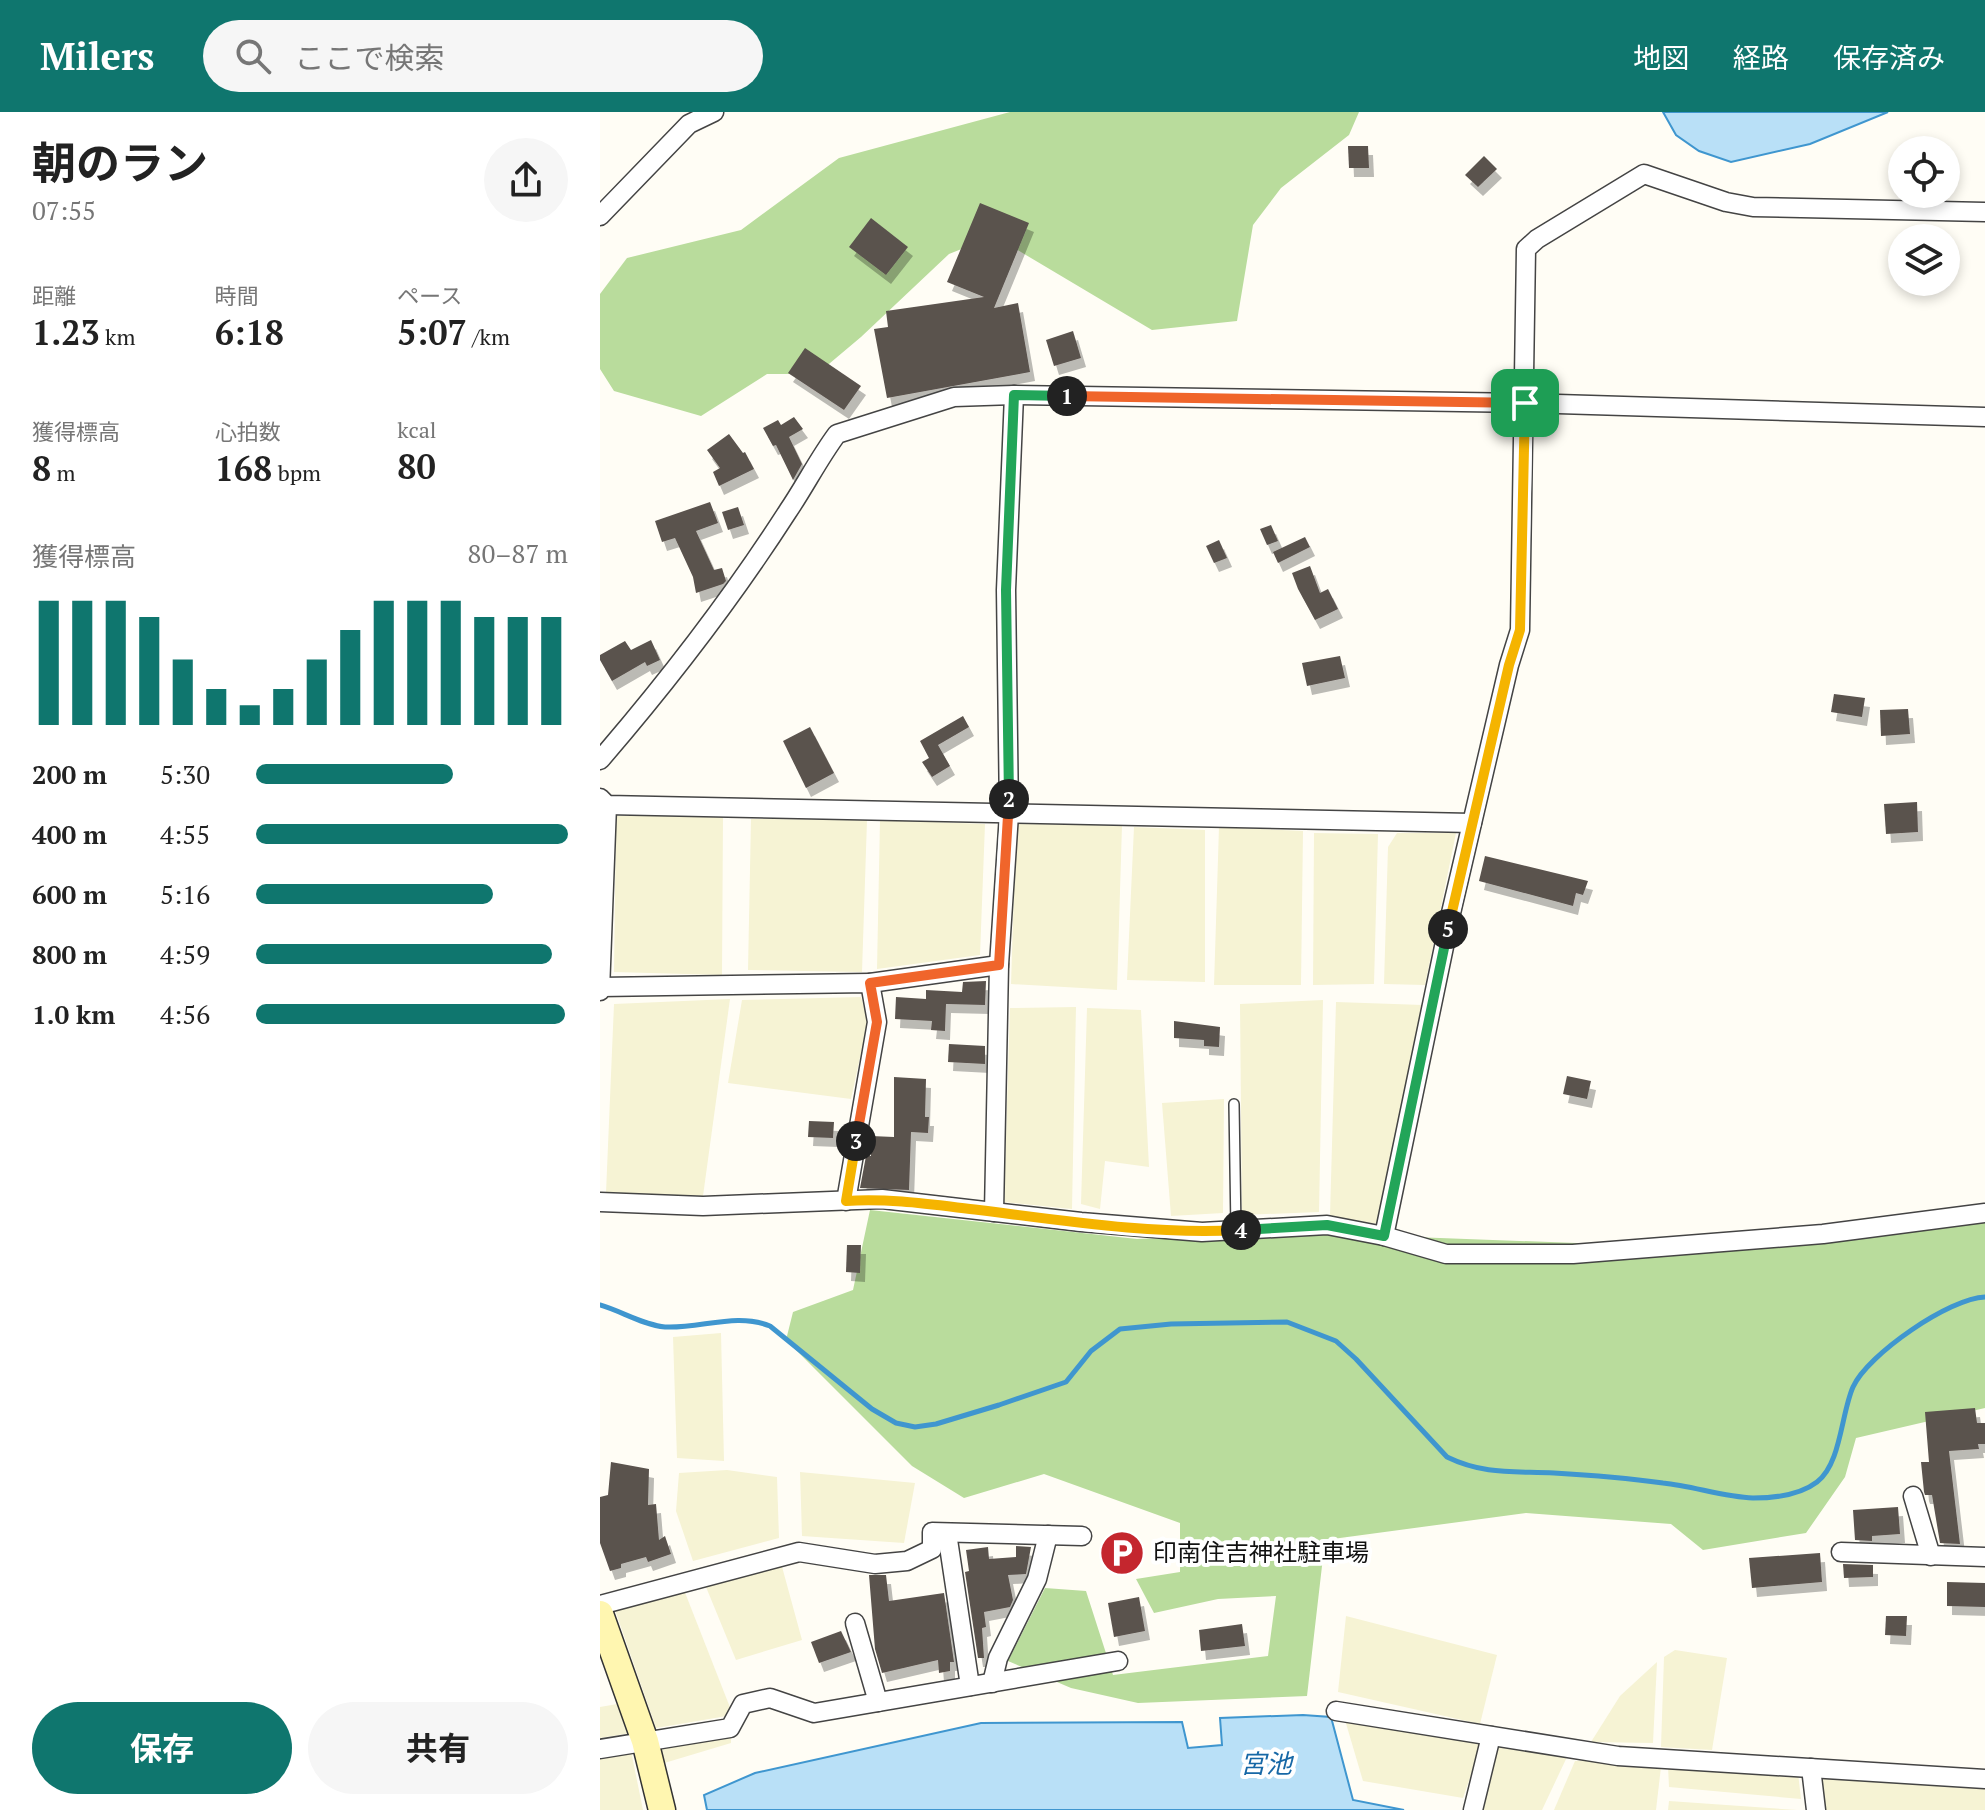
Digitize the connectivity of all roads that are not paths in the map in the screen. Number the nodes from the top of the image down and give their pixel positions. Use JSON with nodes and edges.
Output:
{"nodes":[{"id":1,"x":714,"y":112,"type":"edge"},
{"id":2,"x":687,"y":118,"type":"edge"},
{"id":3,"x":1985,"y":212,"type":"edge"},
{"id":4,"x":600,"y":216,"type":"edge"},
{"id":5,"x":1014,"y":395,"type":"junction"},
{"id":6,"x":1525,"y":403,"type":"junction"},
{"id":7,"x":1985,"y":417,"type":"edge"},
{"id":8,"x":600,"y":760,"type":"edge"},
{"id":9,"x":604,"y":802,"type":"edge"},
{"id":10,"x":1009,"y":814,"type":"junction"},
{"id":11,"x":1472,"y":823,"type":"junction"},
{"id":12,"x":999,"y":965,"type":"junction"},
{"id":13,"x":870,"y":983,"type":"junction"},
{"id":14,"x":600,"y":989,"type":"edge"},
{"id":15,"x":1234,"y":1104,"type":"dead end"},
{"id":16,"x":846,"y":1201,"type":"junction"},
{"id":17,"x":600,"y":1202,"type":"edge"},
{"id":18,"x":994,"y":1212,"type":"junction"},
{"id":19,"x":1985,"y":1213,"type":"edge"},
{"id":20,"x":1236,"y":1230,"type":"junction"},
{"id":21,"x":1384,"y":1236,"type":"junction"},
{"id":22,"x":1913,"y":1496,"type":"dead end"},
{"id":23,"x":947,"y":1533,"type":"junction"},
{"id":24,"x":1048,"y":1535,"type":"junction"},
{"id":25,"x":1082,"y":1536,"type":"dead end"},
{"id":26,"x":1841,"y":1552,"type":"dead end"},
{"id":27,"x":1931,"y":1556,"type":"junction"},
{"id":28,"x":1985,"y":1557,"type":"edge"},
{"id":29,"x":600,"y":1605,"type":"edge"},
{"id":30,"x":600,"y":1614,"type":"edge"},
{"id":31,"x":855,"y":1623,"type":"dead end"},
{"id":32,"x":1118,"y":1661,"type":"dead end"},
{"id":33,"x":992,"y":1683,"type":"junction"},
{"id":34,"x":970,"y":1686,"type":"junction"},
{"id":35,"x":878,"y":1702,"type":"junction"},
{"id":36,"x":1336,"y":1711,"type":"dead end"},
{"id":37,"x":1491,"y":1736,"type":"junction"},
{"id":38,"x":645,"y":1741,"type":"junction"},
{"id":39,"x":600,"y":1749,"type":"edge"},
{"id":40,"x":1811,"y":1768,"type":"junction"},
{"id":41,"x":1985,"y":1779,"type":"edge"},
{"id":42,"x":662,"y":1810,"type":"edge"},
{"id":43,"x":1473,"y":1810,"type":"edge"},
{"id":44,"x":1816,"y":1810,"type":"edge"}],
"edges":[{"from":1,"to":2,"type":"street"},
{"from":2,"to":4,"type":"street"},
{"from":3,"to":6,"type":"street"},
{"from":5,"to":6,"type":"street"},
{"from":5,"to":8,"type":"street"},
{"from":5,"to":10,"type":"street"},
{"from":6,"to":7,"type":"street"},
{"from":6,"to":11,"type":"street"},
{"from":9,"to":10,"type":"street"},
{"from":9,"to":14,"type":"street"},
{"from":10,"to":11,"type":"street"},
{"from":10,"to":12,"type":"street"},
{"from":11,"to":21,"type":"street"},
{"from":12,"to":13,"type":"street"},
{"from":12,"to":18,"type":"street"},
{"from":13,"to":14,"type":"street"},
{"from":13,"to":16,"type":"street"},
{"from":15,"to":20,"type":"lane"},
{"from":16,"to":17,"type":"street"},
{"from":16,"to":18,"type":"street"},
{"from":18,"to":20,"type":"street"},
{"from":19,"to":21,"type":"street"},
{"from":20,"to":21,"type":"street"},
{"from":22,"to":27,"type":"street"},
{"from":23,"to":24,"type":"street"},
{"from":23,"to":29,"type":"street"},
{"from":23,"to":34,"type":"street"},
{"from":24,"to":25,"type":"street"},
{"from":24,"to":33,"type":"street"},
{"from":26,"to":27,"type":"street"},
{"from":27,"to":28,"type":"street"},
{"from":30,"to":38,"type":"main road"},
{"from":31,"to":35,"type":"street"},
{"from":32,"to":33,"type":"street"},
{"from":33,"to":34,"type":"street"},
{"from":34,"to":35,"type":"street"},
{"from":35,"to":38,"type":"street"},
{"from":36,"to":37,"type":"street"},
{"from":37,"to":40,"type":"street"},
{"from":37,"to":43,"type":"street"},
{"from":38,"to":39,"type":"street"},
{"from":38,"to":42,"type":"main road"},
{"from":40,"to":41,"type":"street"},
{"from":40,"to":44,"type":"street"}]}
